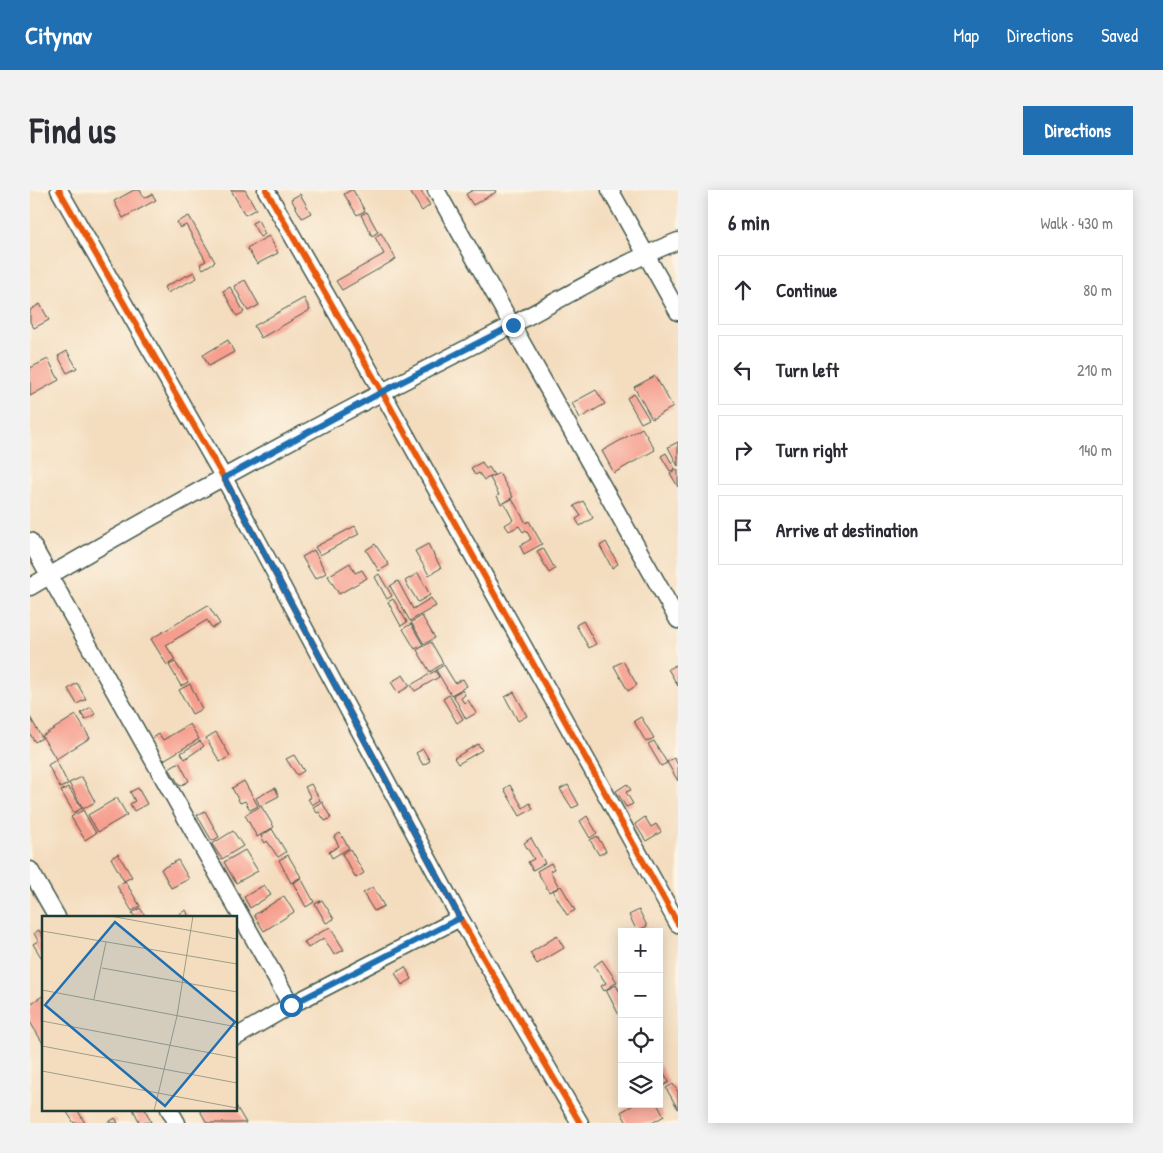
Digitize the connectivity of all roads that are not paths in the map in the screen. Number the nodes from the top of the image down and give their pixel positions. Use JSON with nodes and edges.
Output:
{"nodes":[{"id":1,"x":59,"y":190,"type":"edge"},
{"id":2,"x":266,"y":190,"type":"edge"},
{"id":3,"x":436,"y":190,"type":"edge"},
{"id":4,"x":610,"y":190,"type":"edge"},
{"id":5,"x":678,"y":241,"type":"edge"},
{"id":6,"x":646,"y":254,"type":"junction"},
{"id":7,"x":678,"y":312,"type":"edge"},
{"id":8,"x":513,"y":325,"type":"junction"},
{"id":9,"x":382,"y":392,"type":"junction"},
{"id":10,"x":224,"y":478,"type":"junction"},
{"id":11,"x":30,"y":541,"type":"edge"},
{"id":12,"x":50,"y":575,"type":"junction"},
{"id":13,"x":30,"y":587,"type":"edge"},
{"id":14,"x":678,"y":620,"type":"edge"},
{"id":15,"x":30,"y":870,"type":"edge"},
{"id":16,"x":56,"y":916,"type":"edge"},
{"id":17,"x":460,"y":918,"type":"junction"},
{"id":18,"x":678,"y":924,"type":"edge"},
{"id":19,"x":291,"y":1005,"type":"junction"},
{"id":20,"x":238,"y":1036,"type":"edge"},
{"id":21,"x":170,"y":1110,"type":"edge"},
{"id":22,"x":177,"y":1123,"type":"edge"},
{"id":23,"x":580,"y":1123,"type":"edge"}],
"edges":[{"from":1,"to":10,"type":"street"},
{"from":2,"to":9,"type":"street"},
{"from":3,"to":8,"type":"street"},
{"from":4,"to":6,"type":"street"},
{"from":5,"to":6,"type":"street"},
{"from":6,"to":7,"type":"street"},
{"from":6,"to":8,"type":"street"},
{"from":8,"to":9,"type":"street"},
{"from":8,"to":14,"type":"street"},
{"from":9,"to":10,"type":"street"},
{"from":9,"to":18,"type":"street"},
{"from":10,"to":12,"type":"street"},
{"from":10,"to":17,"type":"street"},
{"from":11,"to":12,"type":"street"},
{"from":12,"to":13,"type":"street"},
{"from":12,"to":19,"type":"street"},
{"from":15,"to":16,"type":"street"},
{"from":17,"to":19,"type":"street"},
{"from":17,"to":23,"type":"street"},
{"from":19,"to":20,"type":"street"},
{"from":21,"to":22,"type":"street"}]}
